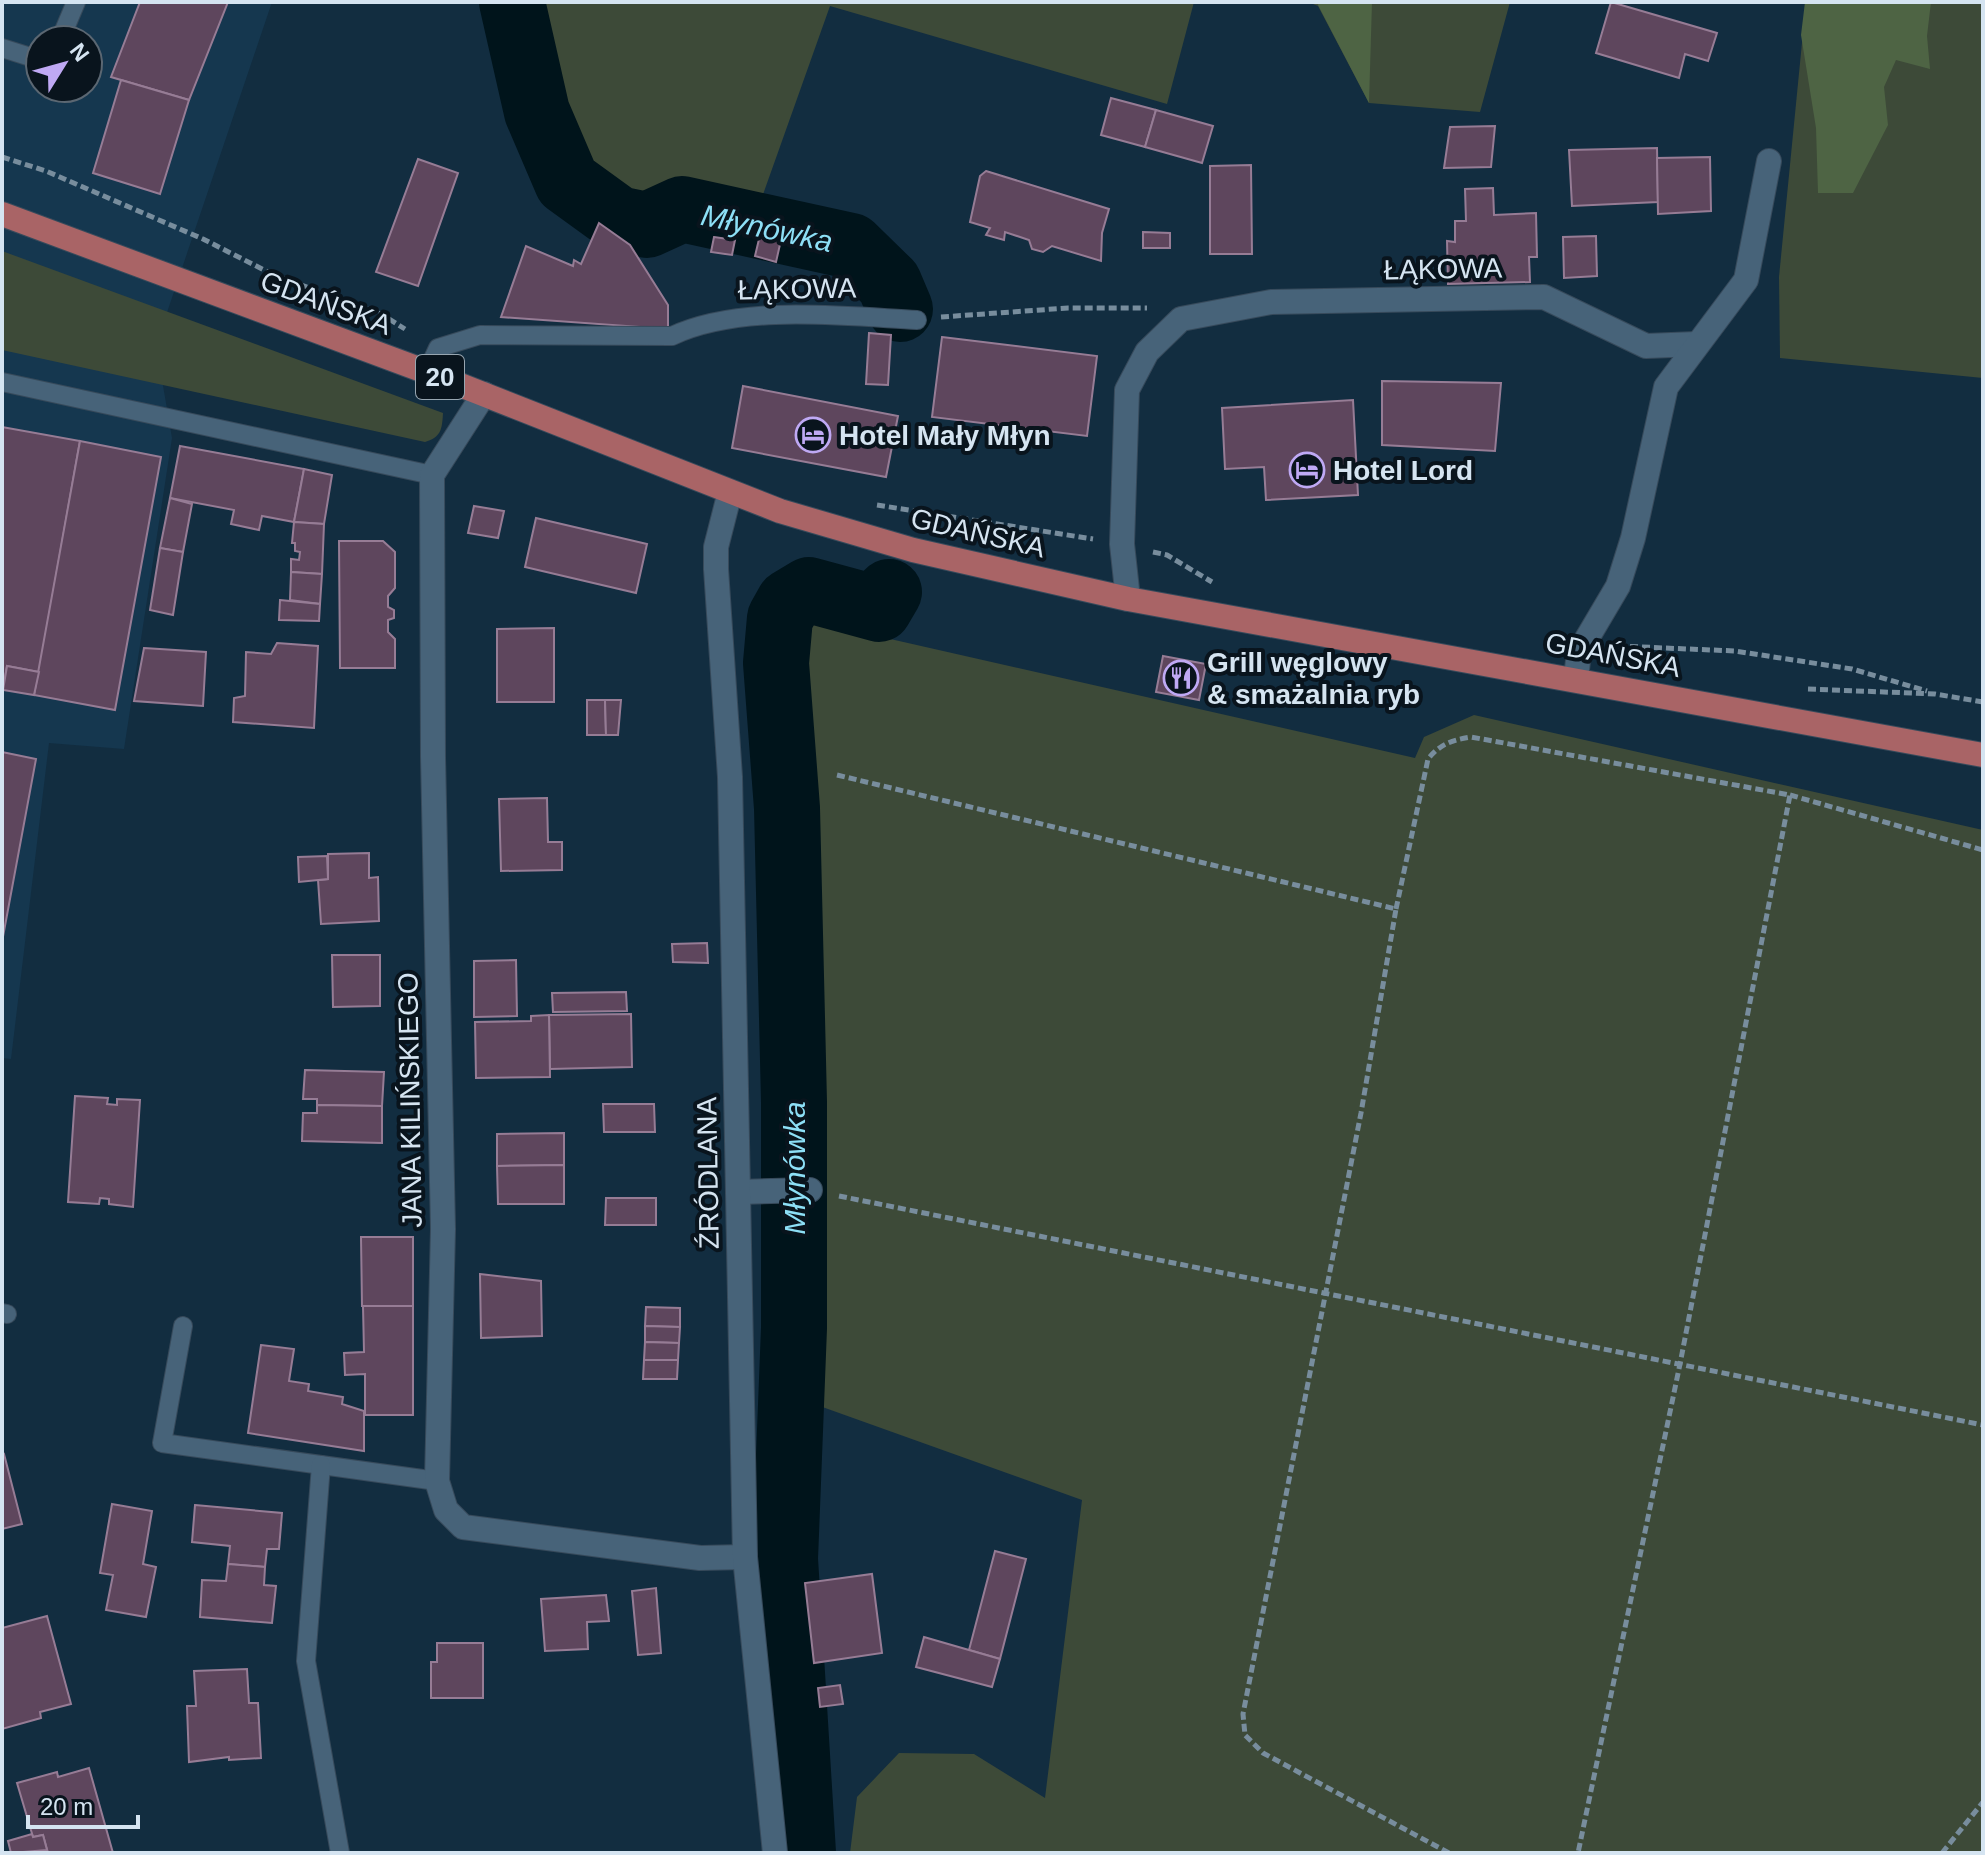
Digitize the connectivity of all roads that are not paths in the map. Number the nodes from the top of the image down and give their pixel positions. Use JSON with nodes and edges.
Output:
{"nodes":[{"id":1,"x":76,"y":2,"type":"edge"},
{"id":2,"x":67,"y":24,"type":"edge"},
{"id":3,"x":2,"y":48,"type":"edge"},
{"id":4,"x":24,"y":55,"type":"edge"},
{"id":5,"x":1769,"y":161,"type":"dead end"},
{"id":6,"x":2,"y":214,"type":"edge"},
{"id":7,"x":917,"y":320,"type":"road end"},
{"id":8,"x":1697,"y":344,"type":"junction"},
{"id":9,"x":427,"y":372,"type":"junction"},
{"id":10,"x":2,"y":382,"type":"edge"},
{"id":11,"x":484,"y":394,"type":"junction"},
{"id":12,"x":432,"y":475,"type":"junction"},
{"id":13,"x":730,"y":492,"type":"junction"},
{"id":14,"x":1128,"y":599,"type":"junction"},
{"id":15,"x":1576,"y":678,"type":"junction"},
{"id":16,"x":1983,"y":755,"type":"edge"},
{"id":17,"x":810,"y":1190,"type":"road end"},
{"id":18,"x":750,"y":1192,"type":"junction"},
{"id":19,"x":183,"y":1326,"type":"dead end"},
{"id":20,"x":321,"y":1465,"type":"junction"},
{"id":21,"x":437,"y":1481,"type":"junction"},
{"id":22,"x":745,"y":1557,"type":"junction"},
{"id":23,"x":340,"y":1853,"type":"edge"},
{"id":24,"x":775,"y":1853,"type":"edge"}],
"edges":[{"from":1,"to":2,"type":"lane"},
{"from":3,"to":4,"type":"lane"},
{"from":5,"to":8,"type":"street"},
{"from":6,"to":9,"type":"main road","name":"GDAŃSKA","number":"20"},
{"from":7,"to":9,"type":"lane","name":"ŁĄKOWA"},
{"from":8,"to":14,"type":"street","name":"ŁĄKOWA"},
{"from":8,"to":15,"type":"street"},
{"from":9,"to":11,"type":"main road","name":"GDAŃSKA","number":"20"},
{"from":10,"to":12,"type":"lane"},
{"from":11,"to":12,"type":"street"},
{"from":11,"to":13,"type":"main road","name":"GDAŃSKA","number":"20"},
{"from":12,"to":21,"type":"street","name":"JANA KILIŃSKIEGO"},
{"from":13,"to":14,"type":"main road","name":"GDAŃSKA","number":"20"},
{"from":13,"to":18,"type":"street","name":"ŹRÓDLANA"},
{"from":14,"to":15,"type":"main road","name":"GDAŃSKA","number":"20"},
{"from":15,"to":16,"type":"main road","name":"GDAŃSKA","number":"20"},
{"from":17,"to":18,"type":"street"},
{"from":18,"to":22,"type":"street","name":"ŹRÓDLANA"},
{"from":19,"to":20,"type":"lane"},
{"from":20,"to":21,"type":"lane"},
{"from":20,"to":23,"type":"lane"},
{"from":21,"to":22,"type":"street","name":"JANA KILIŃSKIEGO"},
{"from":22,"to":24,"type":"street","name":"ŹRÓDLANA"}]}
